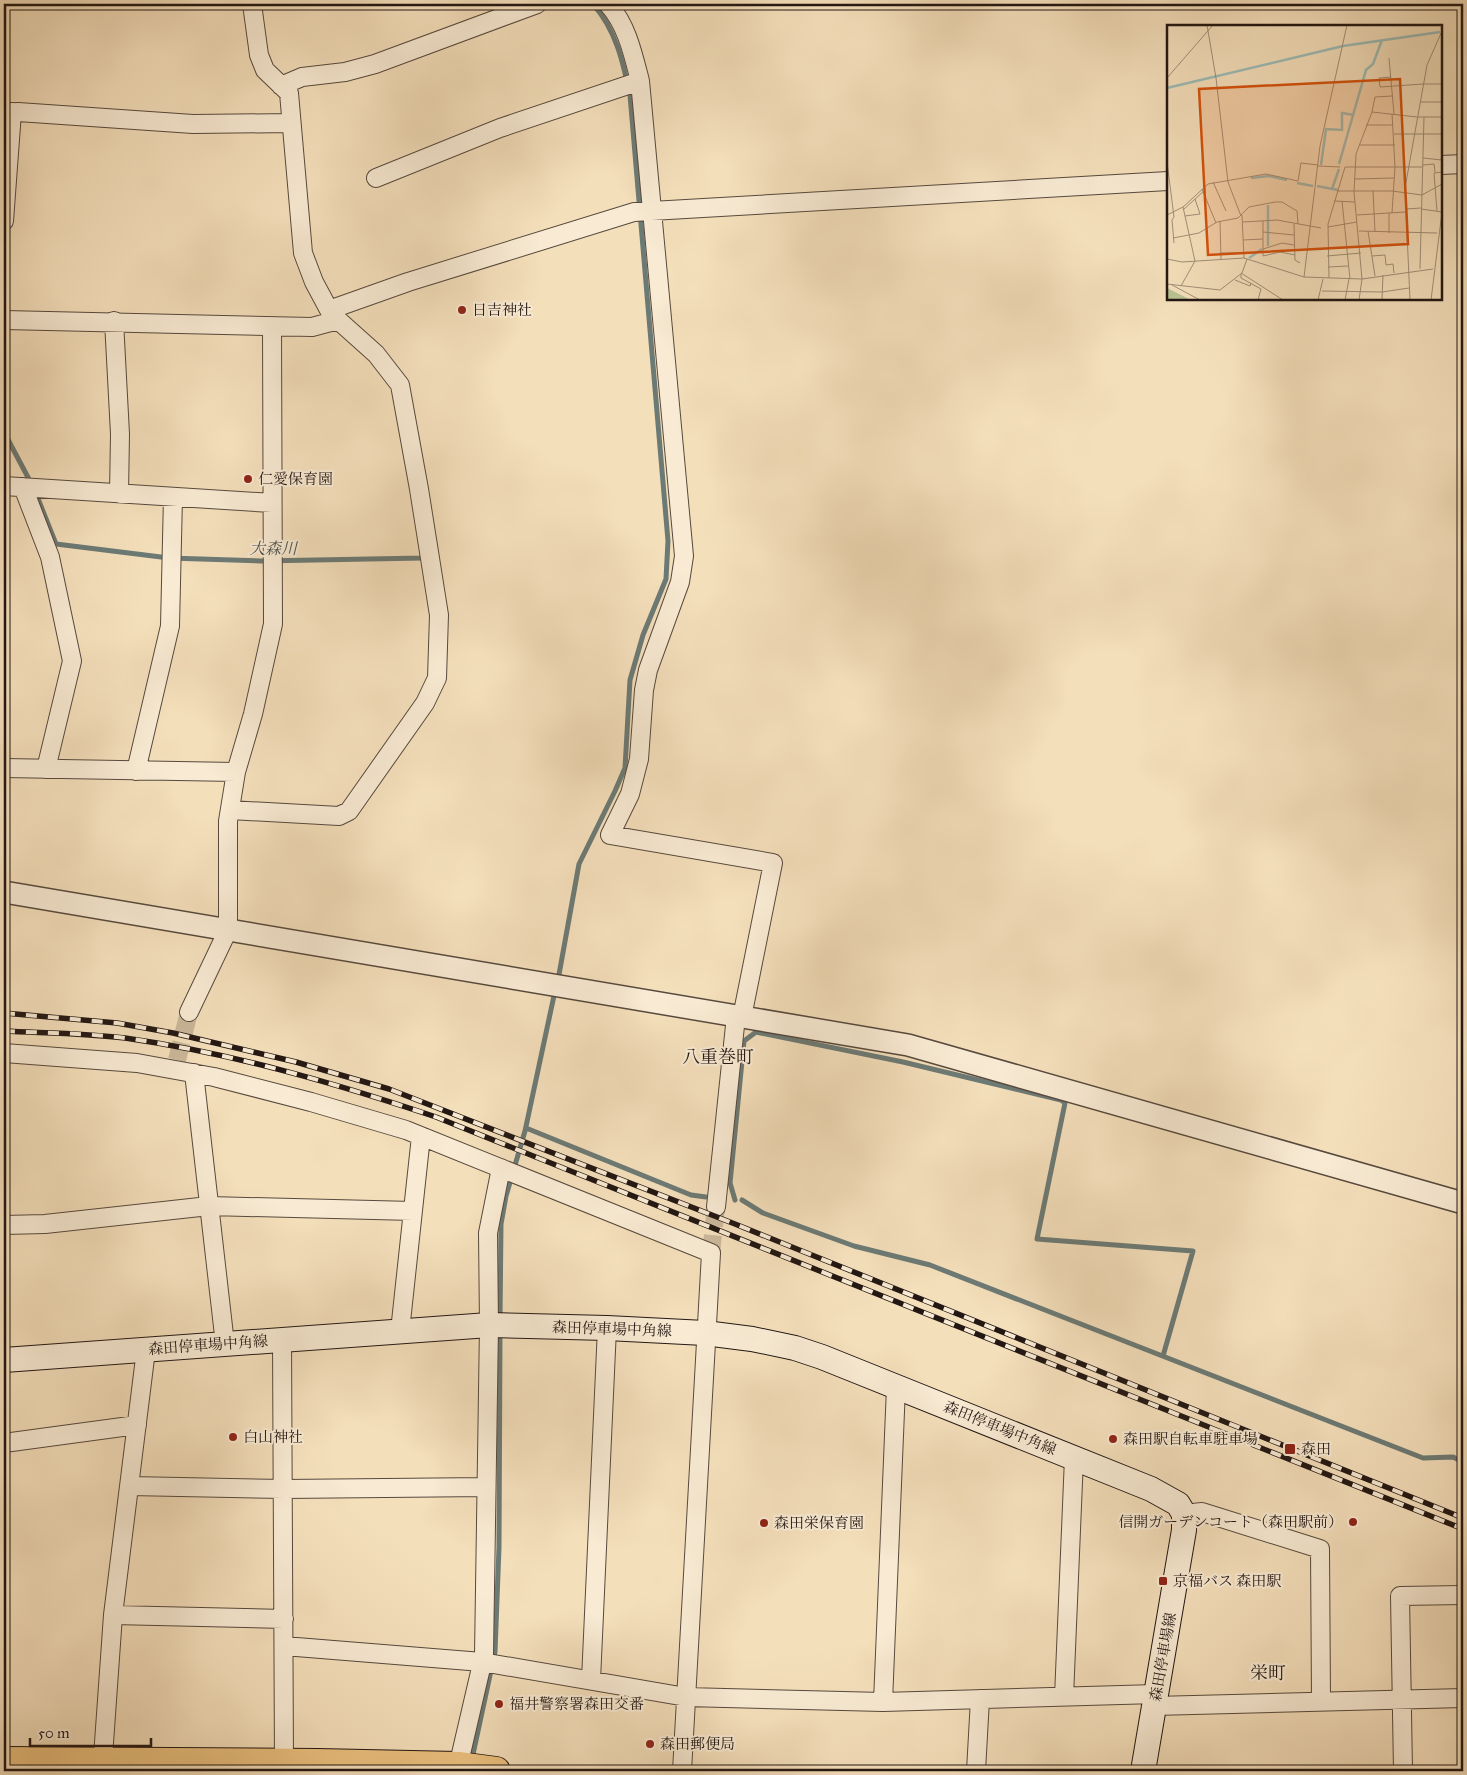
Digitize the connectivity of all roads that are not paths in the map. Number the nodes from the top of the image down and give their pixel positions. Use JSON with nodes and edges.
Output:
{"nodes":[{"id":1,"x":252,"y":4,"type":"edge"},
{"id":2,"x":537,"y":4,"type":"edge"},
{"id":3,"x":608,"y":4,"type":"edge"},
{"id":4,"x":632,"y":83,"type":"junction"},
{"id":5,"x":281,"y":86,"type":"junction"},
{"id":6,"x":8,"y":112,"type":"edge"},
{"id":7,"x":291,"y":123,"type":"junction"},
{"id":8,"x":1463,"y":164,"type":"edge"},
{"id":9,"x":1442,"y":166,"type":"edge"},
{"id":10,"x":376,"y":178,"type":"dead end"},
{"id":11,"x":1167,"y":181,"type":"edge"},
{"id":12,"x":644,"y":211,"type":"junction"},
{"id":13,"x":4,"y":220,"type":"edge"},
{"id":14,"x":333,"y":315,"type":"junction"},
{"id":15,"x":4,"y":320,"type":"edge"},
{"id":16,"x":114,"y":322,"type":"junction"},
{"id":17,"x":272,"y":326,"type":"junction"},
{"id":18,"x":4,"y":486,"type":"edge"},
{"id":19,"x":30,"y":488,"type":"junction"},
{"id":20,"x":119,"y":494,"type":"junction"},
{"id":21,"x":173,"y":497,"type":"junction"},
{"id":22,"x":272,"y":503,"type":"junction"},
{"id":23,"x":4,"y":768,"type":"edge"},
{"id":24,"x":46,"y":769,"type":"junction"},
{"id":25,"x":136,"y":771,"type":"junction"},
{"id":26,"x":236,"y":772,"type":"junction"},
{"id":27,"x":230,"y":810,"type":"junction"},
{"id":28,"x":4,"y":892,"type":"edge"},
{"id":29,"x":228,"y":930,"type":"junction"},
{"id":30,"x":189,"y":1012,"type":"tunnel mouth"},
{"id":31,"x":739,"y":1016,"type":"junction"},
{"id":32,"x":4,"y":1053,"type":"edge"},
{"id":33,"x":194,"y":1073,"type":"junction"},
{"id":34,"x":421,"y":1136,"type":"junction"},
{"id":35,"x":501,"y":1168,"type":"junction"},
{"id":36,"x":1463,"y":1204,"type":"edge"},
{"id":37,"x":210,"y":1206,"type":"junction"},
{"id":38,"x":716,"y":1207,"type":"tunnel mouth"},
{"id":39,"x":413,"y":1211,"type":"junction"},
{"id":40,"x":4,"y":1225,"type":"edge"},
{"id":41,"x":498,"y":1325,"type":"junction"},
{"id":42,"x":607,"y":1328,"type":"junction"},
{"id":43,"x":400,"y":1331,"type":"junction"},
{"id":44,"x":705,"y":1333,"type":"junction"},
{"id":45,"x":282,"y":1340,"type":"junction"},
{"id":46,"x":226,"y":1344,"type":"junction"},
{"id":47,"x":146,"y":1350,"type":"junction"},
{"id":48,"x":4,"y":1360,"type":"edge"},
{"id":49,"x":896,"y":1387,"type":"junction"},
{"id":50,"x":137,"y":1424,"type":"junction"},
{"id":51,"x":4,"y":1442,"type":"edge"},
{"id":52,"x":1074,"y":1458,"type":"junction"},
{"id":53,"x":129,"y":1486,"type":"junction"},
{"id":54,"x":486,"y":1487,"type":"junction"},
{"id":55,"x":284,"y":1489,"type":"junction"},
{"id":56,"x":1184,"y":1514,"type":"junction"},
{"id":57,"x":1463,"y":1595,"type":"edge"},
{"id":58,"x":113,"y":1615,"type":"junction"},
{"id":59,"x":284,"y":1619,"type":"junction"},
{"id":60,"x":284,"y":1646,"type":"junction"},
{"id":61,"x":482,"y":1662,"type":"junction"},
{"id":62,"x":591,"y":1680,"type":"junction"},
{"id":63,"x":686,"y":1697,"type":"junction"},
{"id":64,"x":1064,"y":1697,"type":"junction"},
{"id":65,"x":1463,"y":1698,"type":"edge"},
{"id":66,"x":980,"y":1699,"type":"junction"},
{"id":67,"x":1402,"y":1699,"type":"junction"},
{"id":68,"x":1155,"y":1700,"type":"junction"},
{"id":69,"x":1321,"y":1701,"type":"junction"},
{"id":70,"x":882,"y":1702,"type":"junction"},
{"id":71,"x":4,"y":1761,"type":"edge"},
{"id":72,"x":284,"y":1763,"type":"junction"},
{"id":73,"x":102,"y":1767,"type":"edge"},
{"id":74,"x":209,"y":1767,"type":"edge"},
{"id":75,"x":318,"y":1767,"type":"edge"},
{"id":76,"x":458,"y":1768,"type":"edge"},
{"id":77,"x":496,"y":1771,"type":"edge"},
{"id":78,"x":682,"y":1771,"type":"edge"},
{"id":79,"x":976,"y":1771,"type":"edge"},
{"id":80,"x":1143,"y":1771,"type":"edge"},
{"id":81,"x":1403,"y":1771,"type":"edge"}],
"edges":[{"from":1,"to":5,"type":"street"},
{"from":2,"to":5,"type":"street"},
{"from":3,"to":4,"type":"street"},
{"from":4,"to":10,"type":"street"},
{"from":4,"to":12,"type":"street"},
{"from":5,"to":7,"type":"street"},
{"from":6,"to":7,"type":"street"},
{"from":6,"to":13,"type":"street"},
{"from":7,"to":14,"type":"street"},
{"from":8,"to":9,"type":"street"},
{"from":11,"to":12,"type":"street"},
{"from":12,"to":14,"type":"street"},
{"from":12,"to":31,"type":"street"},
{"from":14,"to":17,"type":"street"},
{"from":14,"to":27,"type":"street"},
{"from":15,"to":16,"type":"street"},
{"from":16,"to":17,"type":"street"},
{"from":16,"to":20,"type":"street"},
{"from":17,"to":22,"type":"street"},
{"from":18,"to":19,"type":"street"},
{"from":19,"to":20,"type":"street"},
{"from":19,"to":24,"type":"street"},
{"from":20,"to":21,"type":"street"},
{"from":21,"to":22,"type":"street"},
{"from":21,"to":25,"type":"street"},
{"from":22,"to":26,"type":"street"},
{"from":23,"to":24,"type":"street"},
{"from":24,"to":25,"type":"street"},
{"from":25,"to":26,"type":"street"},
{"from":26,"to":27,"type":"street"},
{"from":27,"to":29,"type":"street"},
{"from":28,"to":29,"type":"street"},
{"from":29,"to":30,"type":"street"},
{"from":29,"to":31,"type":"street"},
{"from":31,"to":36,"type":"street"},
{"from":31,"to":38,"type":"street"},
{"from":32,"to":33,"type":"street"},
{"from":33,"to":34,"type":"street"},
{"from":33,"to":37,"type":"street"},
{"from":34,"to":35,"type":"street"},
{"from":34,"to":39,"type":"street"},
{"from":35,"to":41,"type":"street"},
{"from":35,"to":44,"type":"street"},
{"from":37,"to":39,"type":"street"},
{"from":37,"to":40,"type":"street"},
{"from":37,"to":46,"type":"street"},
{"from":39,"to":43,"type":"street"},
{"from":41,"to":42,"type":"main road","name":"森田停車場中角線"},
{"from":41,"to":43,"type":"main road","name":"森田停車場中角線"},
{"from":41,"to":54,"type":"street"},
{"from":42,"to":44,"type":"main road","name":"森田停車場中角線"},
{"from":42,"to":62,"type":"street"},
{"from":43,"to":45,"type":"main road","name":"森田停車場中角線"},
{"from":44,"to":49,"type":"main road","name":"森田停車場中角線"},
{"from":44,"to":63,"type":"street"},
{"from":45,"to":46,"type":"main road","name":"森田停車場中角線"},
{"from":45,"to":55,"type":"street"},
{"from":46,"to":47,"type":"main road","name":"森田停車場中角線"},
{"from":47,"to":48,"type":"main road","name":"森田停車場中角線"},
{"from":47,"to":50,"type":"street"},
{"from":49,"to":52,"type":"main road","name":"森田停車場中角線"},
{"from":49,"to":70,"type":"street"},
{"from":50,"to":51,"type":"street"},
{"from":50,"to":53,"type":"street"},
{"from":52,"to":56,"type":"main road","name":"森田停車場中角線"},
{"from":52,"to":64,"type":"street"},
{"from":53,"to":55,"type":"street"},
{"from":53,"to":58,"type":"street"},
{"from":54,"to":55,"type":"street"},
{"from":54,"to":61,"type":"street"},
{"from":55,"to":59,"type":"street"},
{"from":56,"to":68,"type":"main road","name":"森田停車場線"},
{"from":56,"to":69,"type":"street"},
{"from":57,"to":67,"type":"street"},
{"from":58,"to":59,"type":"street"},
{"from":58,"to":73,"type":"street"},
{"from":59,"to":60,"type":"street"},
{"from":60,"to":61,"type":"street"},
{"from":60,"to":72,"type":"street"},
{"from":61,"to":62,"type":"street"},
{"from":61,"to":76,"type":"street"},
{"from":62,"to":63,"type":"street"},
{"from":63,"to":70,"type":"street"},
{"from":63,"to":78,"type":"street"},
{"from":64,"to":66,"type":"street"},
{"from":64,"to":68,"type":"street"},
{"from":65,"to":67,"type":"street"},
{"from":66,"to":70,"type":"street"},
{"from":66,"to":79,"type":"street"},
{"from":67,"to":69,"type":"street"},
{"from":67,"to":81,"type":"street"},
{"from":68,"to":69,"type":"street"},
{"from":68,"to":80,"type":"main road","name":"森田停車場線"},
{"from":71,"to":73,"type":"main road"},
{"from":72,"to":74,"type":"main road"},
{"from":72,"to":75,"type":"main road"},
{"from":73,"to":74,"type":"main road"},
{"from":75,"to":76,"type":"main road"},
{"from":76,"to":77,"type":"main road"}]}
